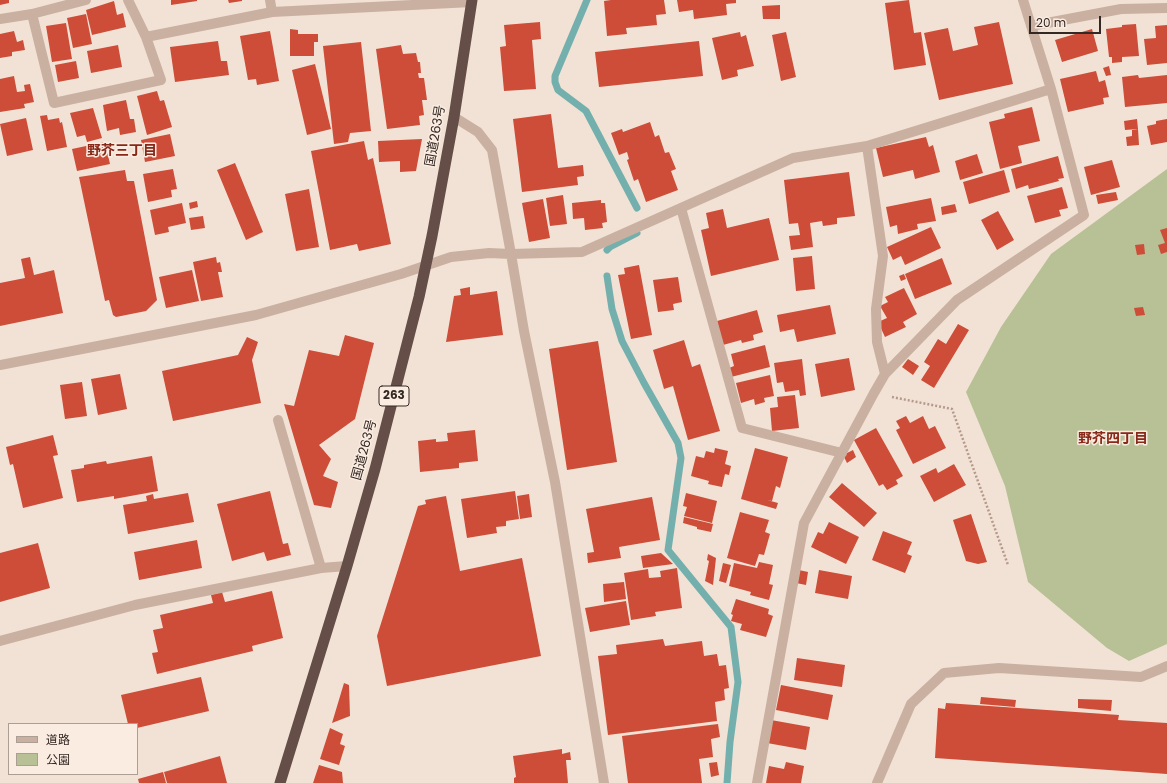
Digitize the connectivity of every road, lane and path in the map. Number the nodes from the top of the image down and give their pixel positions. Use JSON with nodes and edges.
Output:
{"nodes":[{"id":1,"x":86,"y":0,"type":"edge"},
{"id":2,"x":128,"y":0,"type":"edge"},
{"id":3,"x":270,"y":0,"type":"edge"},
{"id":4,"x":1023,"y":0,"type":"edge"},
{"id":5,"x":472,"y":1,"type":"edge"},
{"id":6,"x":1167,"y":8,"type":"edge"},
{"id":7,"x":272,"y":12,"type":"junction"},
{"id":8,"x":32,"y":14,"type":"junction"},
{"id":9,"x":0,"y":20,"type":"edge"},
{"id":10,"x":1031,"y":26,"type":"junction"},
{"id":11,"x":146,"y":38,"type":"junction"},
{"id":12,"x":1051,"y":89,"type":"junction"},
{"id":13,"x":454,"y":117,"type":"junction"},
{"id":14,"x":867,"y":146,"type":"junction"},
{"id":15,"x":681,"y":208,"type":"junction"},
{"id":16,"x":512,"y":254,"type":"junction"},
{"id":17,"x":426,"y":265,"type":"junction"},
{"id":18,"x":0,"y":365,"type":"edge"},
{"id":19,"x":885,"y":374,"type":"junction"},
{"id":20,"x":874,"y":393,"type":"junction"},
{"id":21,"x":278,"y":420,"type":"dead end"},
{"id":22,"x":842,"y":452,"type":"junction"},
{"id":23,"x":1008,"y":565,"type":"dead end"},
{"id":24,"x":347,"y":566,"type":"junction"},
{"id":25,"x":321,"y":568,"type":"junction"},
{"id":26,"x":0,"y":641,"type":"edge"},
{"id":27,"x":1167,"y":666,"type":"edge"},
{"id":28,"x":280,"y":783,"type":"edge"},
{"id":29,"x":604,"y":783,"type":"edge"},
{"id":30,"x":757,"y":783,"type":"edge"},
{"id":31,"x":877,"y":783,"type":"edge"}],
"edges":[{"from":1,"to":8,"type":"street"},
{"from":2,"to":11,"type":"street"},
{"from":3,"to":7,"type":"street"},
{"from":4,"to":10,"type":"street"},
{"from":5,"to":7,"type":"street"},
{"from":5,"to":13,"type":"highway","name":"国道263号","number":"263"},
{"from":6,"to":10,"type":"street"},
{"from":7,"to":11,"type":"street"},
{"from":8,"to":9,"type":"street"},
{"from":8,"to":11,"type":"street"},
{"from":10,"to":12,"type":"street"},
{"from":12,"to":14,"type":"street"},
{"from":12,"to":19,"type":"street"},
{"from":13,"to":16,"type":"street"},
{"from":13,"to":17,"type":"highway","name":"国道263号","number":"263"},
{"from":14,"to":15,"type":"street"},
{"from":14,"to":19,"type":"street"},
{"from":15,"to":16,"type":"street"},
{"from":15,"to":22,"type":"street"},
{"from":16,"to":17,"type":"street"},
{"from":16,"to":29,"type":"street"},
{"from":17,"to":18,"type":"street"},
{"from":17,"to":24,"type":"highway","name":"国道263号","number":"263"},
{"from":19,"to":20,"type":"street"},
{"from":20,"to":22,"type":"street"},
{"from":20,"to":23,"type":"path"},
{"from":21,"to":25,"type":"street"},
{"from":22,"to":30,"type":"street"},
{"from":24,"to":25,"type":"street"},
{"from":24,"to":28,"type":"highway","name":"国道263号","number":"263"},
{"from":25,"to":26,"type":"street"},
{"from":27,"to":31,"type":"street"}]}
